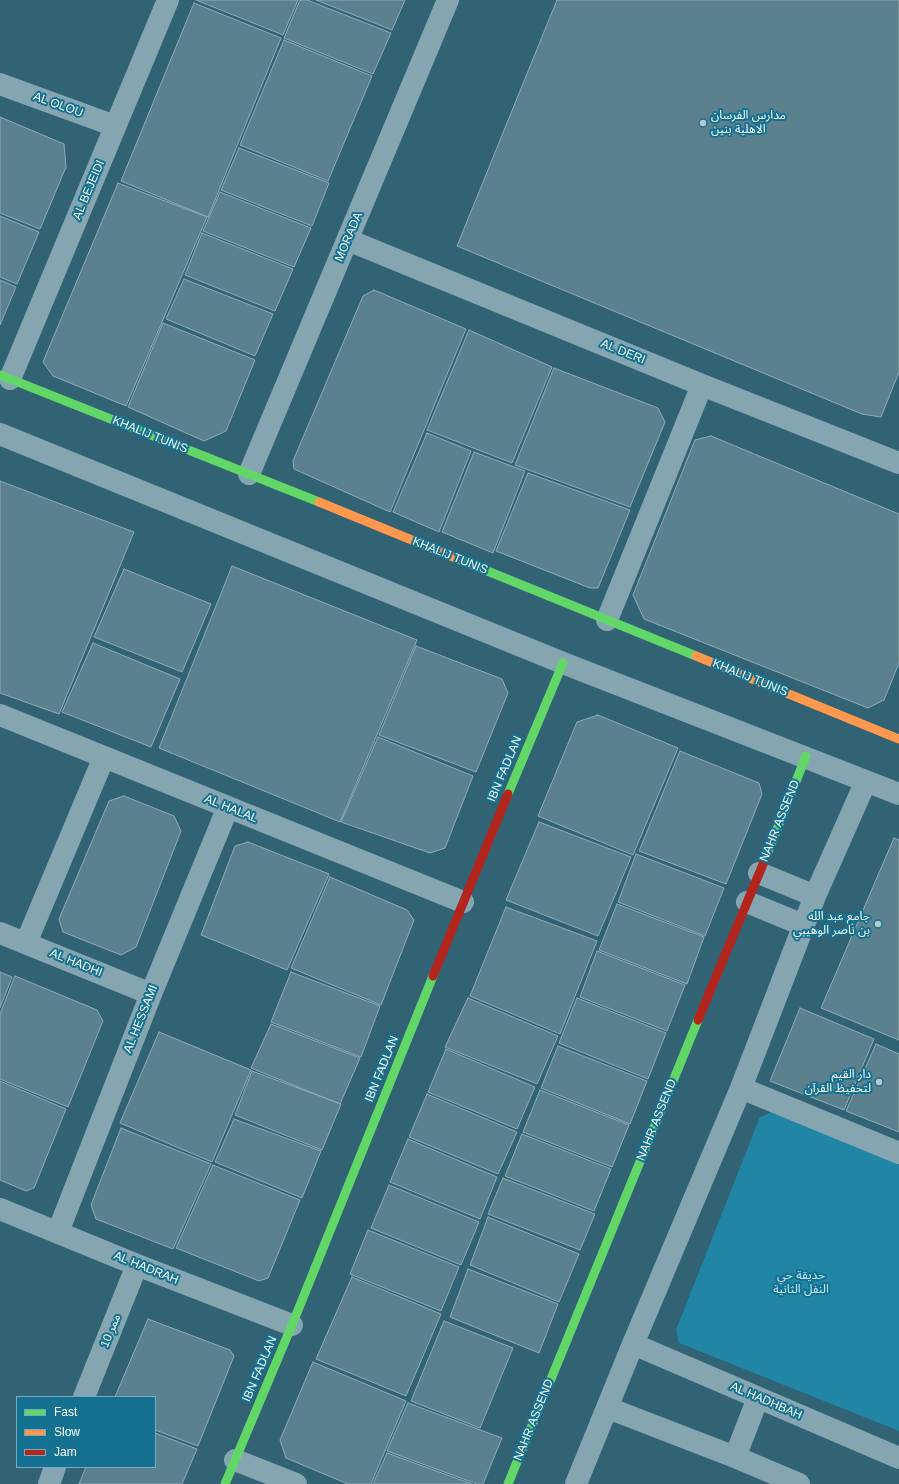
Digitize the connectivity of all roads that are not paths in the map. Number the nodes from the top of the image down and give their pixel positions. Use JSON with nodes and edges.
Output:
{"nodes":[{"id":1,"x":168,"y":0,"type":"edge"},
{"id":2,"x":448,"y":0,"type":"edge"},
{"id":3,"x":0,"y":84,"type":"edge"},
{"id":4,"x":116,"y":126,"type":"junction"},
{"id":5,"x":348,"y":240,"type":"junction"},
{"id":6,"x":5,"y":377,"type":"edge"},
{"id":7,"x":702,"y":385,"type":"junction"},
{"id":8,"x":0,"y":434,"type":"edge"},
{"id":9,"x":899,"y":463,"type":"edge"},
{"id":10,"x":249,"y":474,"type":"junction"},
{"id":11,"x":607,"y":620,"type":"junction"},
{"id":12,"x":563,"y":663,"type":"junction"},
{"id":13,"x":0,"y":715,"type":"edge"},
{"id":14,"x":899,"y":739,"type":"edge"},
{"id":15,"x":806,"y":756,"type":"junction"},
{"id":16,"x":104,"y":757,"type":"junction"},
{"id":17,"x":866,"y":781,"type":"junction"},
{"id":18,"x":899,"y":794,"type":"edge"},
{"id":19,"x":228,"y":808,"type":"junction"},
{"id":20,"x":759,"y":873,"type":"junction"},
{"id":21,"x":815,"y":896,"type":"junction"},
{"id":22,"x":463,"y":902,"type":"junction"},
{"id":23,"x":747,"y":902,"type":"junction"},
{"id":24,"x":803,"y":925,"type":"junction"},
{"id":25,"x":0,"y":933,"type":"edge"},
{"id":26,"x":26,"y":943,"type":"junction"},
{"id":27,"x":151,"y":994,"type":"junction"},
{"id":28,"x":741,"y":1088,"type":"junction"},
{"id":29,"x":899,"y":1153,"type":"edge"},
{"id":30,"x":0,"y":1209,"type":"edge"},
{"id":31,"x":58,"y":1232,"type":"junction"},
{"id":32,"x":137,"y":1265,"type":"junction"},
{"id":33,"x":292,"y":1325,"type":"junction"},
{"id":34,"x":632,"y":1344,"type":"junction"},
{"id":35,"x":84,"y":1396,"type":"edge"},
{"id":36,"x":758,"y":1398,"type":"junction"},
{"id":37,"x":608,"y":1408,"type":"junction"},
{"id":38,"x":735,"y":1457,"type":"junction"},
{"id":39,"x":899,"y":1458,"type":"edge"},
{"id":40,"x":235,"y":1460,"type":"junction"},
{"id":41,"x":55,"y":1468,"type":"edge"},
{"id":42,"x":49,"y":1484,"type":"edge"},
{"id":43,"x":225,"y":1484,"type":"edge"},
{"id":44,"x":296,"y":1484,"type":"edge"},
{"id":45,"x":508,"y":1484,"type":"edge"},
{"id":46,"x":576,"y":1484,"type":"edge"},
{"id":47,"x":799,"y":1484,"type":"edge"}],
"edges":[{"from":1,"to":4,"type":"street","name":"AL BEJEIDI"},
{"from":2,"to":5,"type":"street","name":"MORADA"},
{"from":3,"to":4,"type":"street","name":"AL OLOU"},
{"from":4,"to":6,"type":"street","name":"AL BEJEIDI"},
{"from":5,"to":7,"type":"street","name":"AL DERI"},
{"from":5,"to":10,"type":"street","name":"MORADA"},
{"from":6,"to":10,"type":"street","name":"KHALIJ TUNIS"},
{"from":7,"to":9,"type":"street","name":"AL DERI"},
{"from":7,"to":11,"type":"street"},
{"from":8,"to":12,"type":"street"},
{"from":10,"to":11,"type":"street","name":"KHALIJ TUNIS"},
{"from":11,"to":14,"type":"street","name":"KHALIJ TUNIS"},
{"from":12,"to":15,"type":"street"},
{"from":12,"to":22,"type":"street","name":"IBN FADLAN"},
{"from":13,"to":16,"type":"street","name":"AL HALAL"},
{"from":15,"to":17,"type":"street"},
{"from":15,"to":20,"type":"street","name":"NAHR ASSEND"},
{"from":16,"to":19,"type":"street","name":"AL HALAL"},
{"from":16,"to":26,"type":"street"},
{"from":17,"to":18,"type":"street"},
{"from":17,"to":21,"type":"street"},
{"from":19,"to":22,"type":"street","name":"AL HALAL"},
{"from":19,"to":27,"type":"street","name":"AL HESSAMI"},
{"from":20,"to":21,"type":"street"},
{"from":20,"to":23,"type":"street","name":"NAHR ASSEND"},
{"from":21,"to":24,"type":"street"},
{"from":22,"to":33,"type":"street","name":"IBN FADLAN"},
{"from":23,"to":24,"type":"street"},
{"from":23,"to":45,"type":"street","name":"NAHR ASSEND"},
{"from":24,"to":28,"type":"street"},
{"from":25,"to":26,"type":"street","name":"AL HADHI"},
{"from":26,"to":27,"type":"street","name":"AL HADHI"},
{"from":27,"to":31,"type":"street","name":"AL HESSAMI"},
{"from":28,"to":29,"type":"street"},
{"from":28,"to":34,"type":"street"},
{"from":30,"to":31,"type":"street","name":"AL HADRAH"},
{"from":31,"to":32,"type":"street","name":"AL HADRAH"},
{"from":32,"to":33,"type":"street","name":"AL HADRAH"},
{"from":32,"to":35,"type":"street","name":"ممر 10"},
{"from":33,"to":40,"type":"street","name":"IBN FADLAN"},
{"from":34,"to":36,"type":"street","name":"AL HADHBAH"},
{"from":34,"to":37,"type":"street"},
{"from":36,"to":38,"type":"street"},
{"from":36,"to":39,"type":"street","name":"AL HADHBAH"},
{"from":37,"to":38,"type":"street"},
{"from":37,"to":46,"type":"street"},
{"from":38,"to":47,"type":"street"},
{"from":40,"to":43,"type":"street","name":"IBN FADLAN"},
{"from":40,"to":44,"type":"street"},
{"from":41,"to":42,"type":"street"}]}
